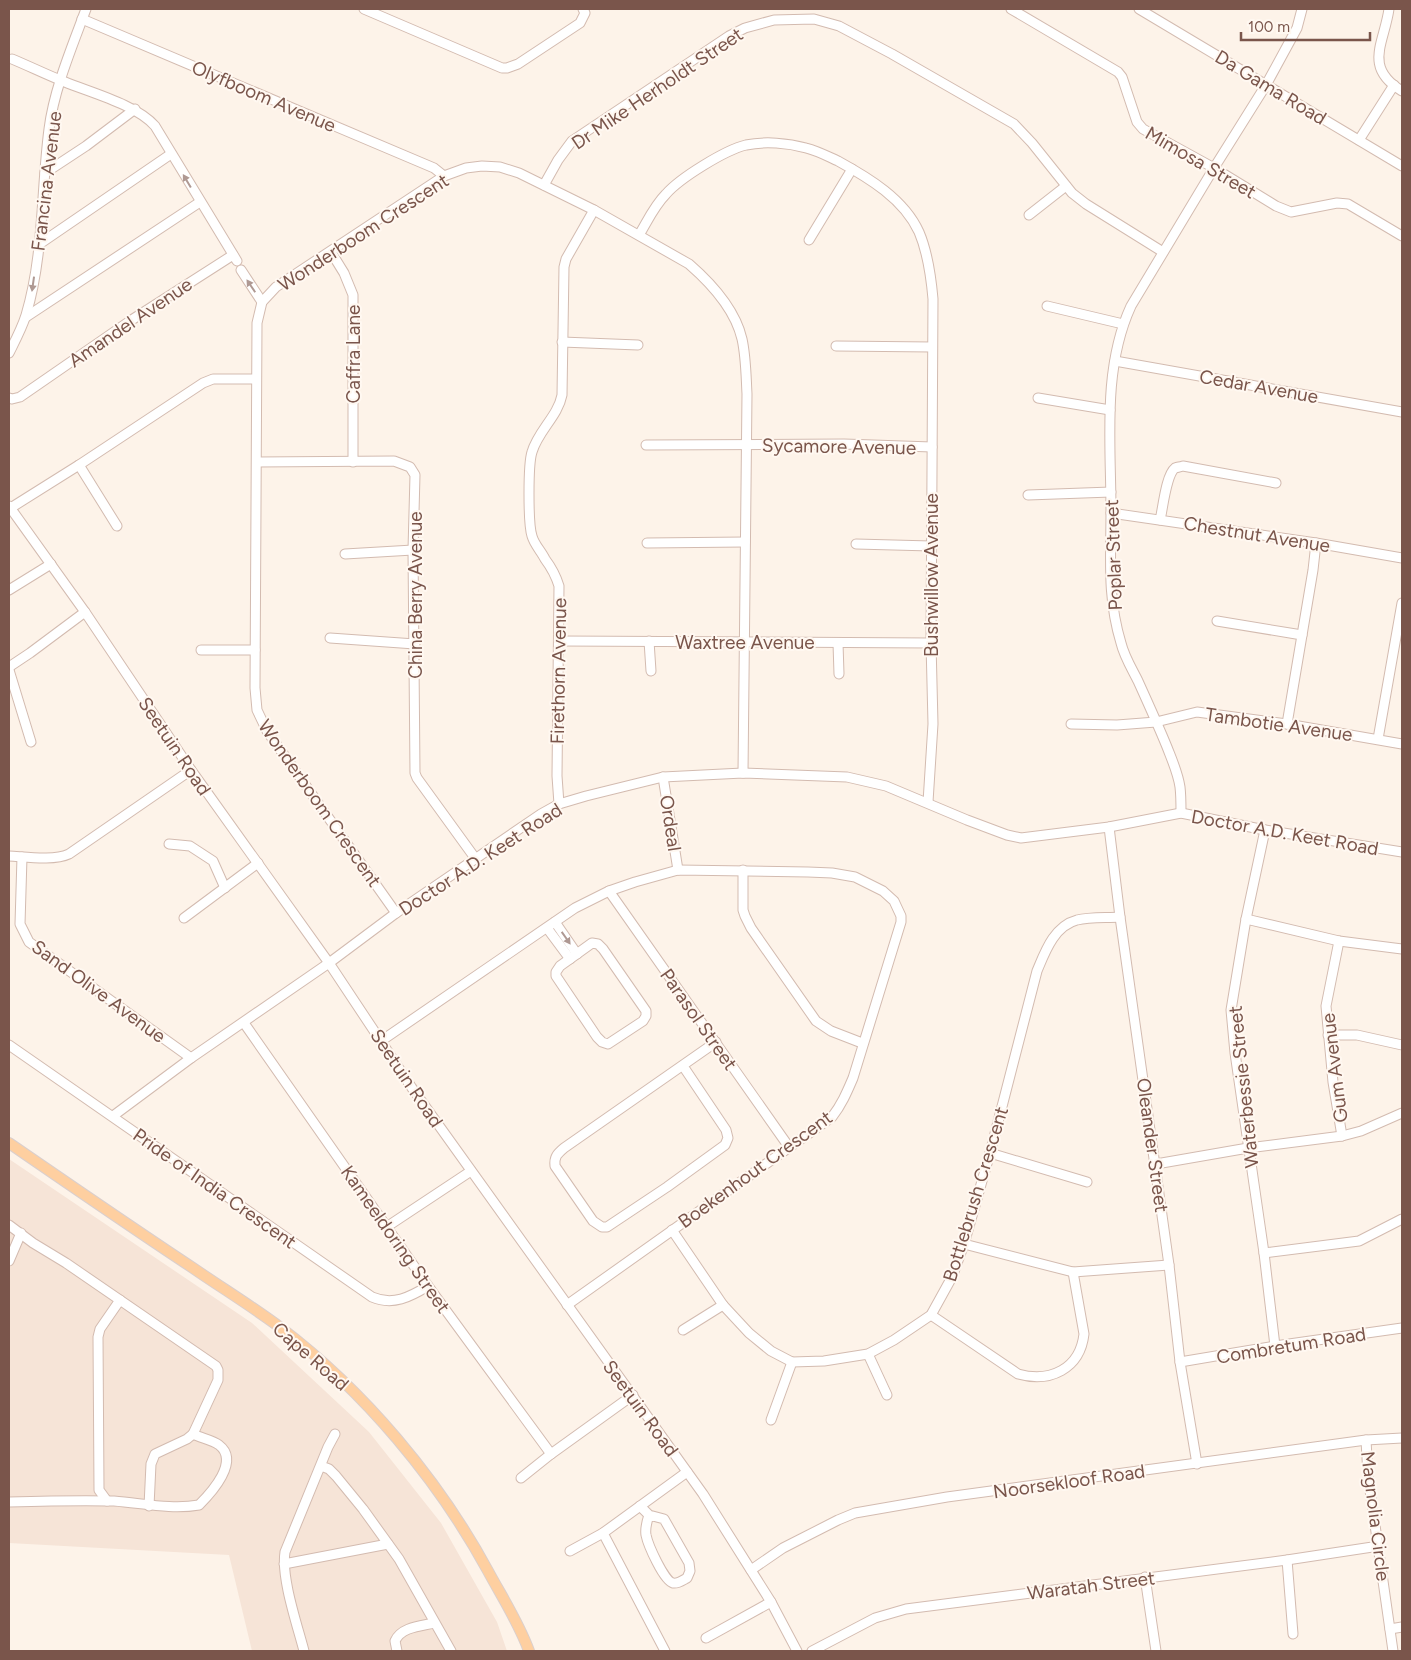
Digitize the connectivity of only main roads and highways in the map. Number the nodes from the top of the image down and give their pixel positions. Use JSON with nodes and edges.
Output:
{"nodes":[{"id":1,"x":9,"y":1143,"type":"edge"},
{"id":2,"x":529,"y":1651,"type":"edge"}],
"edges":[{"from":1,"to":2,"type":"main road","name":"Cape Road"}]}
